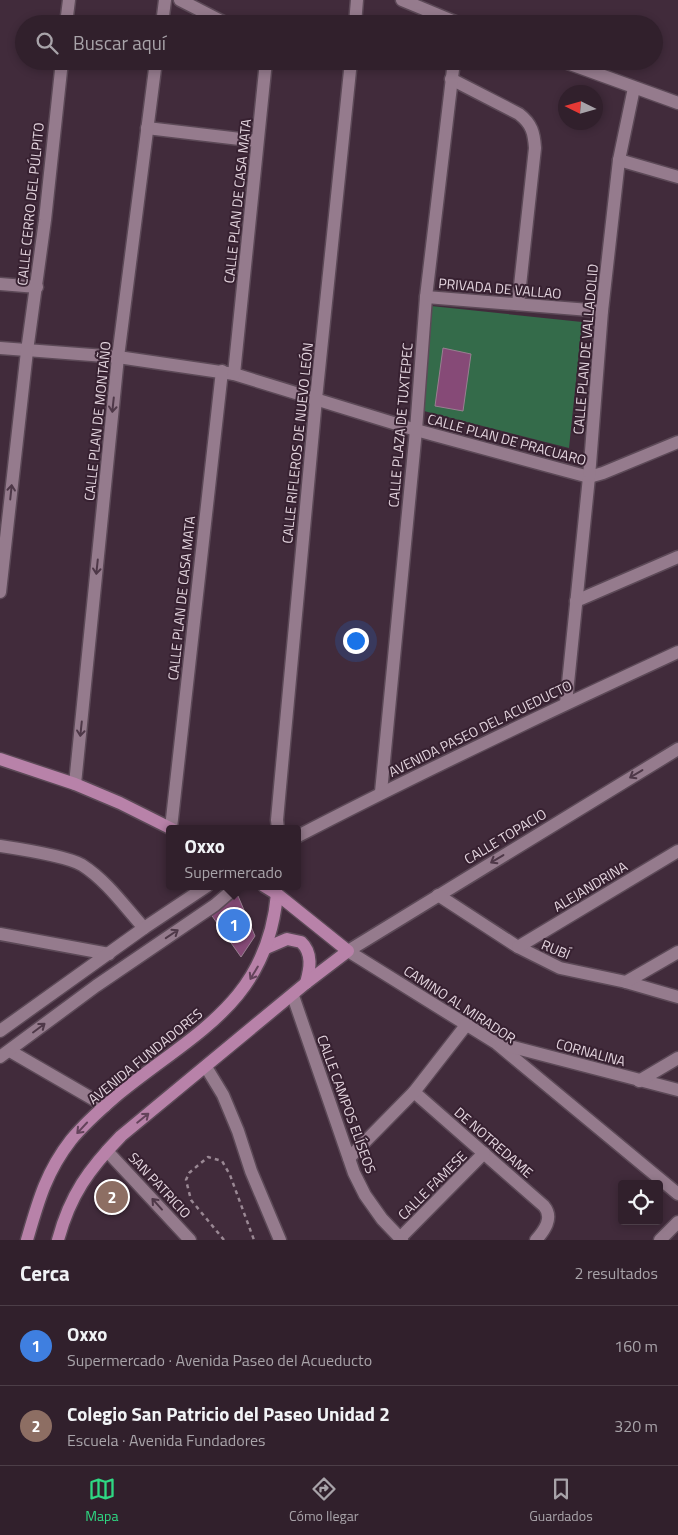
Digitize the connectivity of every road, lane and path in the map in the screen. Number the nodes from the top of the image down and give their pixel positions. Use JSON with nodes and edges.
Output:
{"nodes":[{"id":1,"x":69,"y":0,"type":"edge"},
{"id":2,"x":165,"y":0,"type":"edge"},
{"id":3,"x":180,"y":0,"type":"edge"},
{"id":4,"x":358,"y":0,"type":"edge"},
{"id":5,"x":402,"y":0,"type":"edge"},
{"id":6,"x":67,"y":15,"type":"edge"},
{"id":7,"x":163,"y":15,"type":"edge"},
{"id":8,"x":209,"y":15,"type":"edge"},
{"id":9,"x":356,"y":15,"type":"edge"},
{"id":10,"x":438,"y":15,"type":"edge"},
{"id":11,"x":61,"y":70,"type":"edge"},
{"id":12,"x":155,"y":70,"type":"edge"},
{"id":13,"x":265,"y":70,"type":"edge"},
{"id":14,"x":350,"y":70,"type":"edge"},
{"id":15,"x":452,"y":70,"type":"edge"},
{"id":16,"x":586,"y":70,"type":"edge"},
{"id":17,"x":451,"y":79,"type":"junction"},
{"id":18,"x":634,"y":88,"type":"junction"},
{"id":19,"x":678,"y":102,"type":"edge"},
{"id":20,"x":147,"y":128,"type":"junction"},
{"id":21,"x":258,"y":141,"type":"junction"},
{"id":22,"x":619,"y":160,"type":"junction"},
{"id":23,"x":678,"y":177,"type":"edge"},
{"id":24,"x":0,"y":284,"type":"edge"},
{"id":25,"x":36,"y":287,"type":"junction"},
{"id":26,"x":426,"y":297,"type":"junction"},
{"id":27,"x":518,"y":304,"type":"junction"},
{"id":28,"x":602,"y":311,"type":"junction"},
{"id":29,"x":0,"y":348,"type":"edge"},
{"id":30,"x":27,"y":351,"type":"junction"},
{"id":31,"x":118,"y":357,"type":"junction"},
{"id":32,"x":228,"y":373,"type":"junction"},
{"id":33,"x":316,"y":399,"type":"junction"},
{"id":34,"x":416,"y":430,"type":"junction"},
{"id":35,"x":678,"y":442,"type":"edge"},
{"id":36,"x":589,"y":477,"type":"junction"},
{"id":37,"x":678,"y":557,"type":"edge"},
{"id":38,"x":0,"y":592,"type":"edge"},
{"id":39,"x":576,"y":601,"type":"junction"},
{"id":40,"x":678,"y":652,"type":"edge"},
{"id":41,"x":566,"y":703,"type":"junction"},
{"id":42,"x":678,"y":749,"type":"edge"},
{"id":43,"x":0,"y":759,"type":"edge"},
{"id":44,"x":76,"y":784,"type":"junction"},
{"id":45,"x":381,"y":792,"type":"junction"},
{"id":46,"x":171,"y":825,"type":"edge"},
{"id":47,"x":278,"y":825,"type":"edge"},
{"id":48,"x":166,"y":826,"type":"edge"},
{"id":49,"x":301,"y":834,"type":"edge"},
{"id":50,"x":0,"y":846,"type":"edge"},
{"id":51,"x":678,"y":851,"type":"edge"},
{"id":52,"x":201,"y":890,"type":"edge"},
{"id":53,"x":232,"y":890,"type":"edge"},
{"id":54,"x":270,"y":890,"type":"edge"},
{"id":55,"x":277,"y":894,"type":"junction"},
{"id":56,"x":438,"y":895,"type":"junction"},
{"id":57,"x":144,"y":928,"type":"junction"},
{"id":58,"x":0,"y":934,"type":"edge"},
{"id":59,"x":518,"y":947,"type":"junction"},
{"id":60,"x":266,"y":948,"type":"junction"},
{"id":61,"x":348,"y":950,"type":"junction"},
{"id":62,"x":678,"y":952,"type":"edge"},
{"id":63,"x":109,"y":954,"type":"junction"},
{"id":64,"x":84,"y":971,"type":"junction"},
{"id":65,"x":626,"y":982,"type":"junction"},
{"id":66,"x":306,"y":983,"type":"junction"},
{"id":67,"x":96,"y":986,"type":"junction"},
{"id":68,"x":293,"y":996,"type":"junction"},
{"id":69,"x":678,"y":997,"type":"edge"},
{"id":70,"x":467,"y":1024,"type":"junction"},
{"id":71,"x":0,"y":1031,"type":"edge"},
{"id":72,"x":496,"y":1043,"type":"junction"},
{"id":73,"x":5,"y":1054,"type":"edge"},
{"id":74,"x":678,"y":1058,"type":"edge"},
{"id":75,"x":206,"y":1067,"type":"junction"},
{"id":76,"x":638,"y":1080,"type":"junction"},
{"id":77,"x":678,"y":1090,"type":"edge"},
{"id":78,"x":414,"y":1092,"type":"junction"},
{"id":79,"x":105,"y":1106,"type":"junction"},
{"id":80,"x":107,"y":1150,"type":"junction"},
{"id":81,"x":484,"y":1153,"type":"junction"},
{"id":82,"x":349,"y":1158,"type":"junction"},
{"id":83,"x":678,"y":1194,"type":"edge"},
{"id":84,"x":678,"y":1222,"type":"edge"},
{"id":85,"x":401,"y":1239,"type":"edge"},
{"id":86,"x":27,"y":1240,"type":"edge"},
{"id":87,"x":58,"y":1240,"type":"edge"},
{"id":88,"x":190,"y":1240,"type":"edge"},
{"id":89,"x":224,"y":1240,"type":"edge"},
{"id":90,"x":254,"y":1240,"type":"edge"},
{"id":91,"x":280,"y":1240,"type":"edge"},
{"id":92,"x":536,"y":1240,"type":"edge"},
{"id":93,"x":660,"y":1240,"type":"edge"}],
"edges":[{"from":1,"to":6,"type":"street"},
{"from":2,"to":7,"type":"street"},
{"from":3,"to":8,"type":"street"},
{"from":4,"to":9,"type":"street"},
{"from":5,"to":10,"type":"street"},
{"from":11,"to":25,"type":"street","name":"CALLE CERRO DEL PÚLPITO"},
{"from":12,"to":20,"type":"street","name":"CALLE PLAN DE MONTAÑO"},
{"from":13,"to":21,"type":"street","name":"CALLE PLAN DE CASA MATA"},
{"from":14,"to":33,"type":"street","name":"CALLE RIFLEROS DE NUEVO LEÓN"},
{"from":15,"to":17,"type":"street","name":"CALLE PLAZA DE TUXTEPEC"},
{"from":16,"to":18,"type":"street"},
{"from":17,"to":26,"type":"street","name":"CALLE PLAZA DE TUXTEPEC"},
{"from":17,"to":27,"type":"street"},
{"from":18,"to":19,"type":"street"},
{"from":18,"to":22,"type":"street","name":"CALLE PLAN DE VALLADOLID"},
{"from":20,"to":21,"type":"street"},
{"from":20,"to":31,"type":"street","name":"CALLE PLAN DE MONTAÑO"},
{"from":21,"to":32,"type":"street","name":"CALLE PLAN DE CASA MATA"},
{"from":22,"to":23,"type":"street"},
{"from":22,"to":28,"type":"street","name":"CALLE PLAN DE VALLADOLID"},
{"from":24,"to":25,"type":"street"},
{"from":25,"to":30,"type":"street","name":"CALLE CERRO DEL PÚLPITO"},
{"from":26,"to":27,"type":"street","name":"PRIVADA DE VALLAO"},
{"from":26,"to":34,"type":"street","name":"CALLE PLAZA DE TUXTEPEC"},
{"from":27,"to":28,"type":"street","name":"PRIVADA DE VALLAO"},
{"from":28,"to":36,"type":"street","name":"CALLE PLAN DE VALLADOLID"},
{"from":29,"to":30,"type":"street","name":"CALLE PLAN DE PRACUARO"},
{"from":30,"to":31,"type":"street","name":"CALLE PLAN DE PRACUARO"},
{"from":38,"to":30,"type":"street","name":"CALLE CERRO DEL PÚLPITO","one_way":true},
{"from":31,"to":32,"type":"street","name":"CALLE PLAN DE PRACUARO"},
{"from":31,"to":44,"type":"street","name":"CALLE PLAN DE MONTAÑO","one_way":true},
{"from":32,"to":33,"type":"street","name":"CALLE PLAN DE PRACUARO"},
{"from":32,"to":46,"type":"street","name":"CALLE PLAN DE CASA MATA"},
{"from":33,"to":34,"type":"street","name":"CALLE PLAN DE PRACUARO"},
{"from":33,"to":47,"type":"street","name":"CALLE RIFLEROS DE NUEVO LEÓN"},
{"from":34,"to":36,"type":"street","name":"CALLE PLAN DE PRACUARO"},
{"from":34,"to":45,"type":"street","name":"CALLE PLAZA DE TUXTEPEC"},
{"from":35,"to":36,"type":"street","name":"CALLE PLAN DE PRACUARO"},
{"from":36,"to":39,"type":"street","name":"CALLE PLAN DE VALLADOLID"},
{"from":37,"to":39,"type":"street"},
{"from":39,"to":41,"type":"street","name":"CALLE PLAN DE VALLADOLID"},
{"from":40,"to":41,"type":"street","name":"AVENIDA PASEO DEL ACUEDUCTO"},
{"from":41,"to":45,"type":"street","name":"AVENIDA PASEO DEL ACUEDUCTO"},
{"from":42,"to":56,"type":"street","name":"CALLE TOPACIO","one_way":true},
{"from":43,"to":44,"type":"main road"},
{"from":44,"to":48,"type":"main road"},
{"from":45,"to":49,"type":"street","name":"AVENIDA PASEO DEL ACUEDUCTO"},
{"from":50,"to":57,"type":"street"},
{"from":51,"to":59,"type":"street","name":"ALEJANDRINA"},
{"from":52,"to":57,"type":"street"},
{"from":67,"to":53,"type":"street","one_way":true},
{"from":54,"to":55,"type":"main road","name":"CAMINO AL MIRADOR"},
{"from":55,"to":60,"type":"main road","name":"AVENIDA FUNDADORES"},
{"from":55,"to":61,"type":"main road","name":"CAMINO AL MIRADOR"},
{"from":56,"to":59,"type":"street","name":"RUBÍ"},
{"from":56,"to":61,"type":"street","name":"CALLE TOPACIO"},
{"from":57,"to":63,"type":"street"},
{"from":58,"to":63,"type":"street"},
{"from":59,"to":65,"type":"street","name":"RUBÍ"},
{"from":60,"to":66,"type":"main road"},
{"from":60,"to":79,"type":"main road","name":"AVENIDA FUNDADORES","one_way":true},
{"from":61,"to":66,"type":"main road"},
{"from":61,"to":70,"type":"street","name":"CAMINO AL MIRADOR"},
{"from":62,"to":65,"type":"street"},
{"from":63,"to":64,"type":"street"},
{"from":64,"to":67,"type":"street"},
{"from":64,"to":71,"type":"street"},
{"from":65,"to":69,"type":"street","name":"RUBÍ"},
{"from":66,"to":68,"type":"main road"},
{"from":73,"to":67,"type":"street","one_way":true},
{"from":68,"to":75,"type":"main road"},
{"from":68,"to":82,"type":"street","name":"CALLE CAMPOS ELÍSEOS"},
{"from":70,"to":72,"type":"street","name":"CAMINO AL MIRADOR"},
{"from":70,"to":78,"type":"street"},
{"from":72,"to":76,"type":"street","name":"CORNALINA"},
{"from":72,"to":83,"type":"street","name":"CAMINO AL MIRADOR"},
{"from":73,"to":79,"type":"street"},
{"from":74,"to":76,"type":"street"},
{"from":80,"to":75,"type":"main road","one_way":true},
{"from":75,"to":91,"type":"street"},
{"from":76,"to":77,"type":"street","name":"CORNALINA"},
{"from":78,"to":81,"type":"street","name":"DE NOTREDAME"},
{"from":78,"to":82,"type":"street"},
{"from":79,"to":86,"type":"main road","name":"AVENIDA FUNDADORES","one_way":true},
{"from":80,"to":87,"type":"main road"},
{"from":88,"to":80,"type":"street","name":"SAN PATRICIO","one_way":true},
{"from":81,"to":85,"type":"street","name":"CALLE FAMESE"},
{"from":81,"to":92,"type":"street","name":"DE NOTREDAME"},
{"from":82,"to":85,"type":"street","name":"CALLE CAMPOS ELÍSEOS"},
{"from":84,"to":93,"type":"street"},
{"from":89,"to":90,"type":"path"}]}
